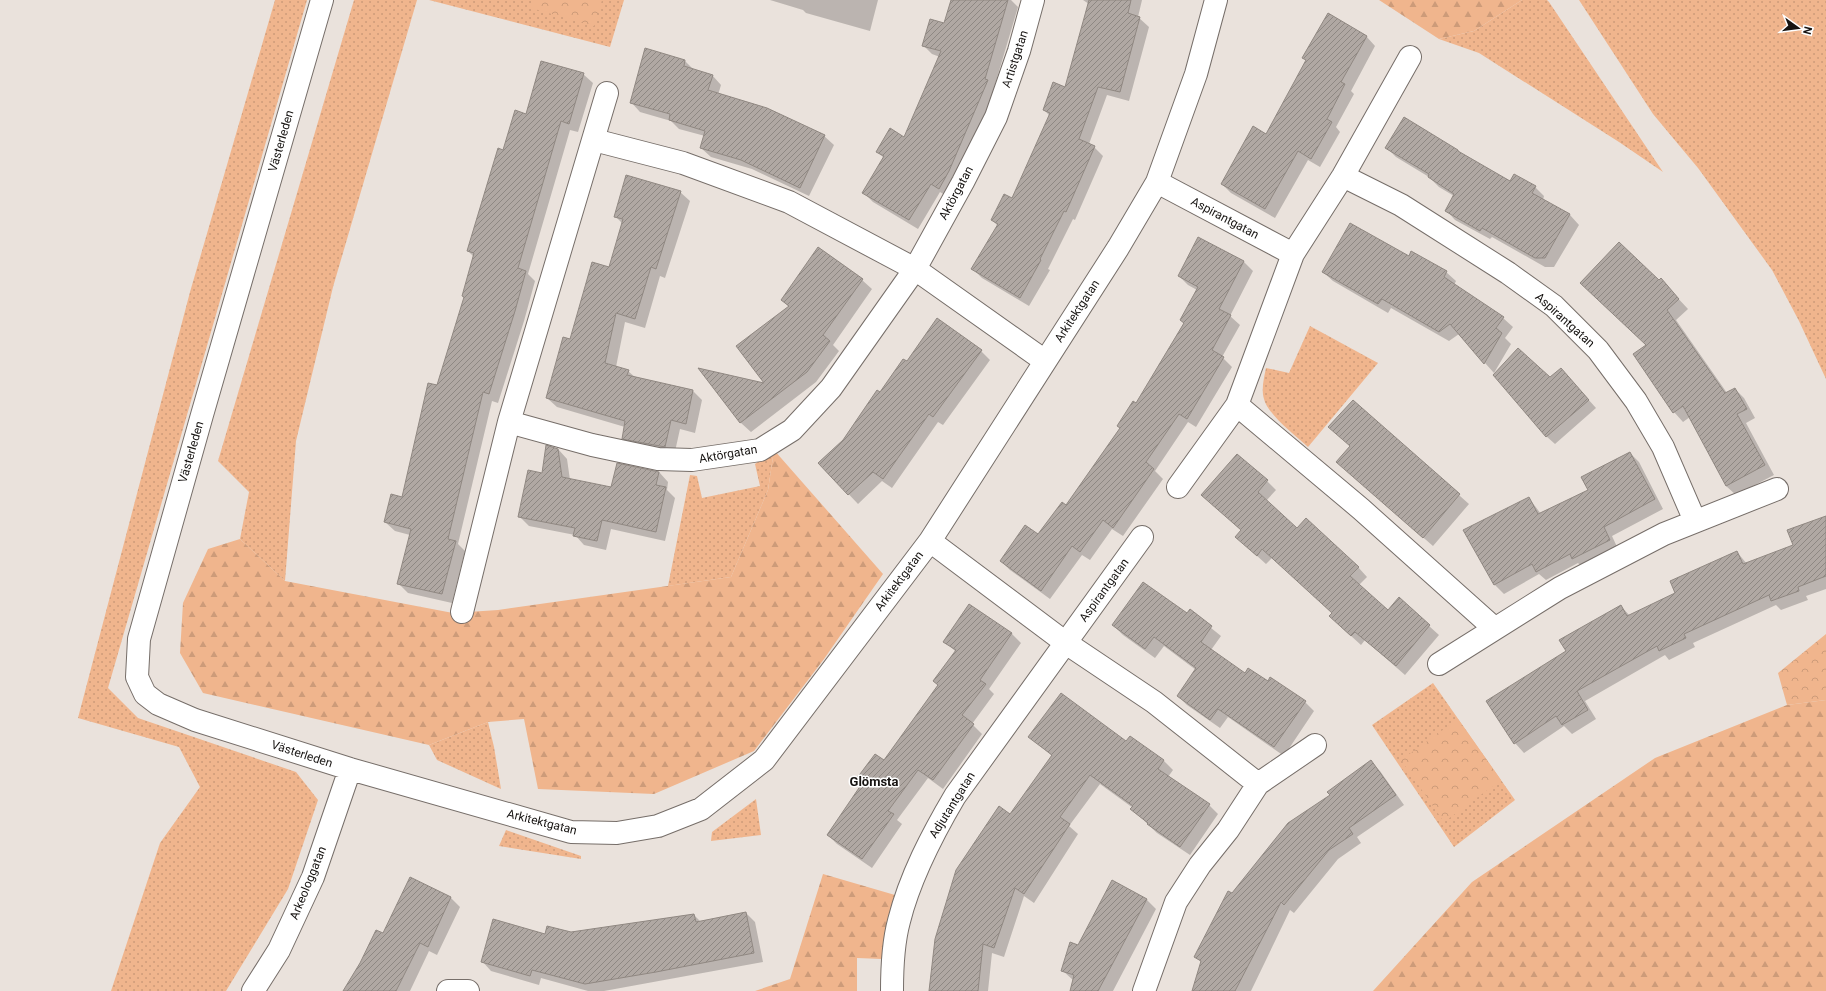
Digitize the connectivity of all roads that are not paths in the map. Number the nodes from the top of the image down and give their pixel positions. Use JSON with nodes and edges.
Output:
{"nodes":[{"id":1,"x":322,"y":0,"type":"edge"},
{"id":2,"x":1033,"y":0,"type":"edge"},
{"id":3,"x":1216,"y":0,"type":"edge"},
{"id":4,"x":1410,"y":57,"type":"dead end"},
{"id":5,"x":607,"y":93,"type":"dead end"},
{"id":6,"x":996,"y":117,"type":"joint"},
{"id":7,"x":594,"y":140,"type":"junction"},
{"id":8,"x":1343,"y":176,"type":"junction"},
{"id":9,"x":1157,"y":182,"type":"junction"},
{"id":10,"x":1293,"y":254,"type":"junction"},
{"id":11,"x":915,"y":269,"type":"junction"},
{"id":12,"x":1045,"y":361,"type":"junction"},
{"id":13,"x":1237,"y":404,"type":"junction"},
{"id":14,"x":509,"y":422,"type":"junction"},
{"id":15,"x":1178,"y":487,"type":"dead end"},
{"id":16,"x":1778,"y":489,"type":"dead end"},
{"id":17,"x":1695,"y":521,"type":"junction"},
{"id":18,"x":1142,"y":537,"type":"dead end"},
{"id":19,"x":930,"y":541,"type":"junction"},
{"id":20,"x":462,"y":612,"type":"dead end"},
{"id":21,"x":1494,"y":628,"type":"junction"},
{"id":22,"x":1066,"y":643,"type":"junction"},
{"id":23,"x":1439,"y":664,"type":"dead end"},
{"id":24,"x":1315,"y":745,"type":"dead end"},
{"id":25,"x":350,"y":770,"type":"junction"},
{"id":26,"x":1258,"y":784,"type":"junction"},
{"id":27,"x":253,"y":991,"type":"edge"},
{"id":28,"x":448,"y":991,"type":"edge"},
{"id":29,"x":468,"y":991,"type":"edge"},
{"id":30,"x":892,"y":991,"type":"edge"},
{"id":31,"x":1144,"y":991,"type":"edge"}],
"edges":[{"from":1,"to":25,"type":"street","name":"Västerleden"},
{"from":2,"to":6,"type":"street","name":"Artistgatan"},
{"from":3,"to":9,"type":"street","name":"Arkitektgatan"},
{"from":4,"to":8,"type":"street"},
{"from":5,"to":7,"type":"street"},
{"from":6,"to":11,"type":"street","name":"Aktörgatan"},
{"from":7,"to":11,"type":"street"},
{"from":7,"to":14,"type":"street"},
{"from":8,"to":10,"type":"street"},
{"from":8,"to":17,"type":"street","name":"Aspirantgatan"},
{"from":9,"to":10,"type":"street","name":"Aspirantgatan"},
{"from":9,"to":12,"type":"street","name":"Arkitektgatan"},
{"from":10,"to":13,"type":"street"},
{"from":11,"to":12,"type":"street"},
{"from":11,"to":14,"type":"street","name":"Aktörgatan"},
{"from":12,"to":19,"type":"street","name":"Arkitektgatan"},
{"from":13,"to":15,"type":"street"},
{"from":13,"to":21,"type":"street"},
{"from":14,"to":20,"type":"street"},
{"from":16,"to":17,"type":"street"},
{"from":17,"to":21,"type":"street"},
{"from":18,"to":22,"type":"street","name":"Aspirantgatan"},
{"from":19,"to":22,"type":"street"},
{"from":19,"to":25,"type":"street","name":"Arkitektgatan"},
{"from":21,"to":23,"type":"street"},
{"from":22,"to":26,"type":"street"},
{"from":22,"to":30,"type":"street","name":"Adjutantgatan"},
{"from":24,"to":26,"type":"street"},
{"from":25,"to":27,"type":"street","name":"Arkeologgatan"},
{"from":26,"to":31,"type":"street"},
{"from":28,"to":29,"type":"street"}]}
